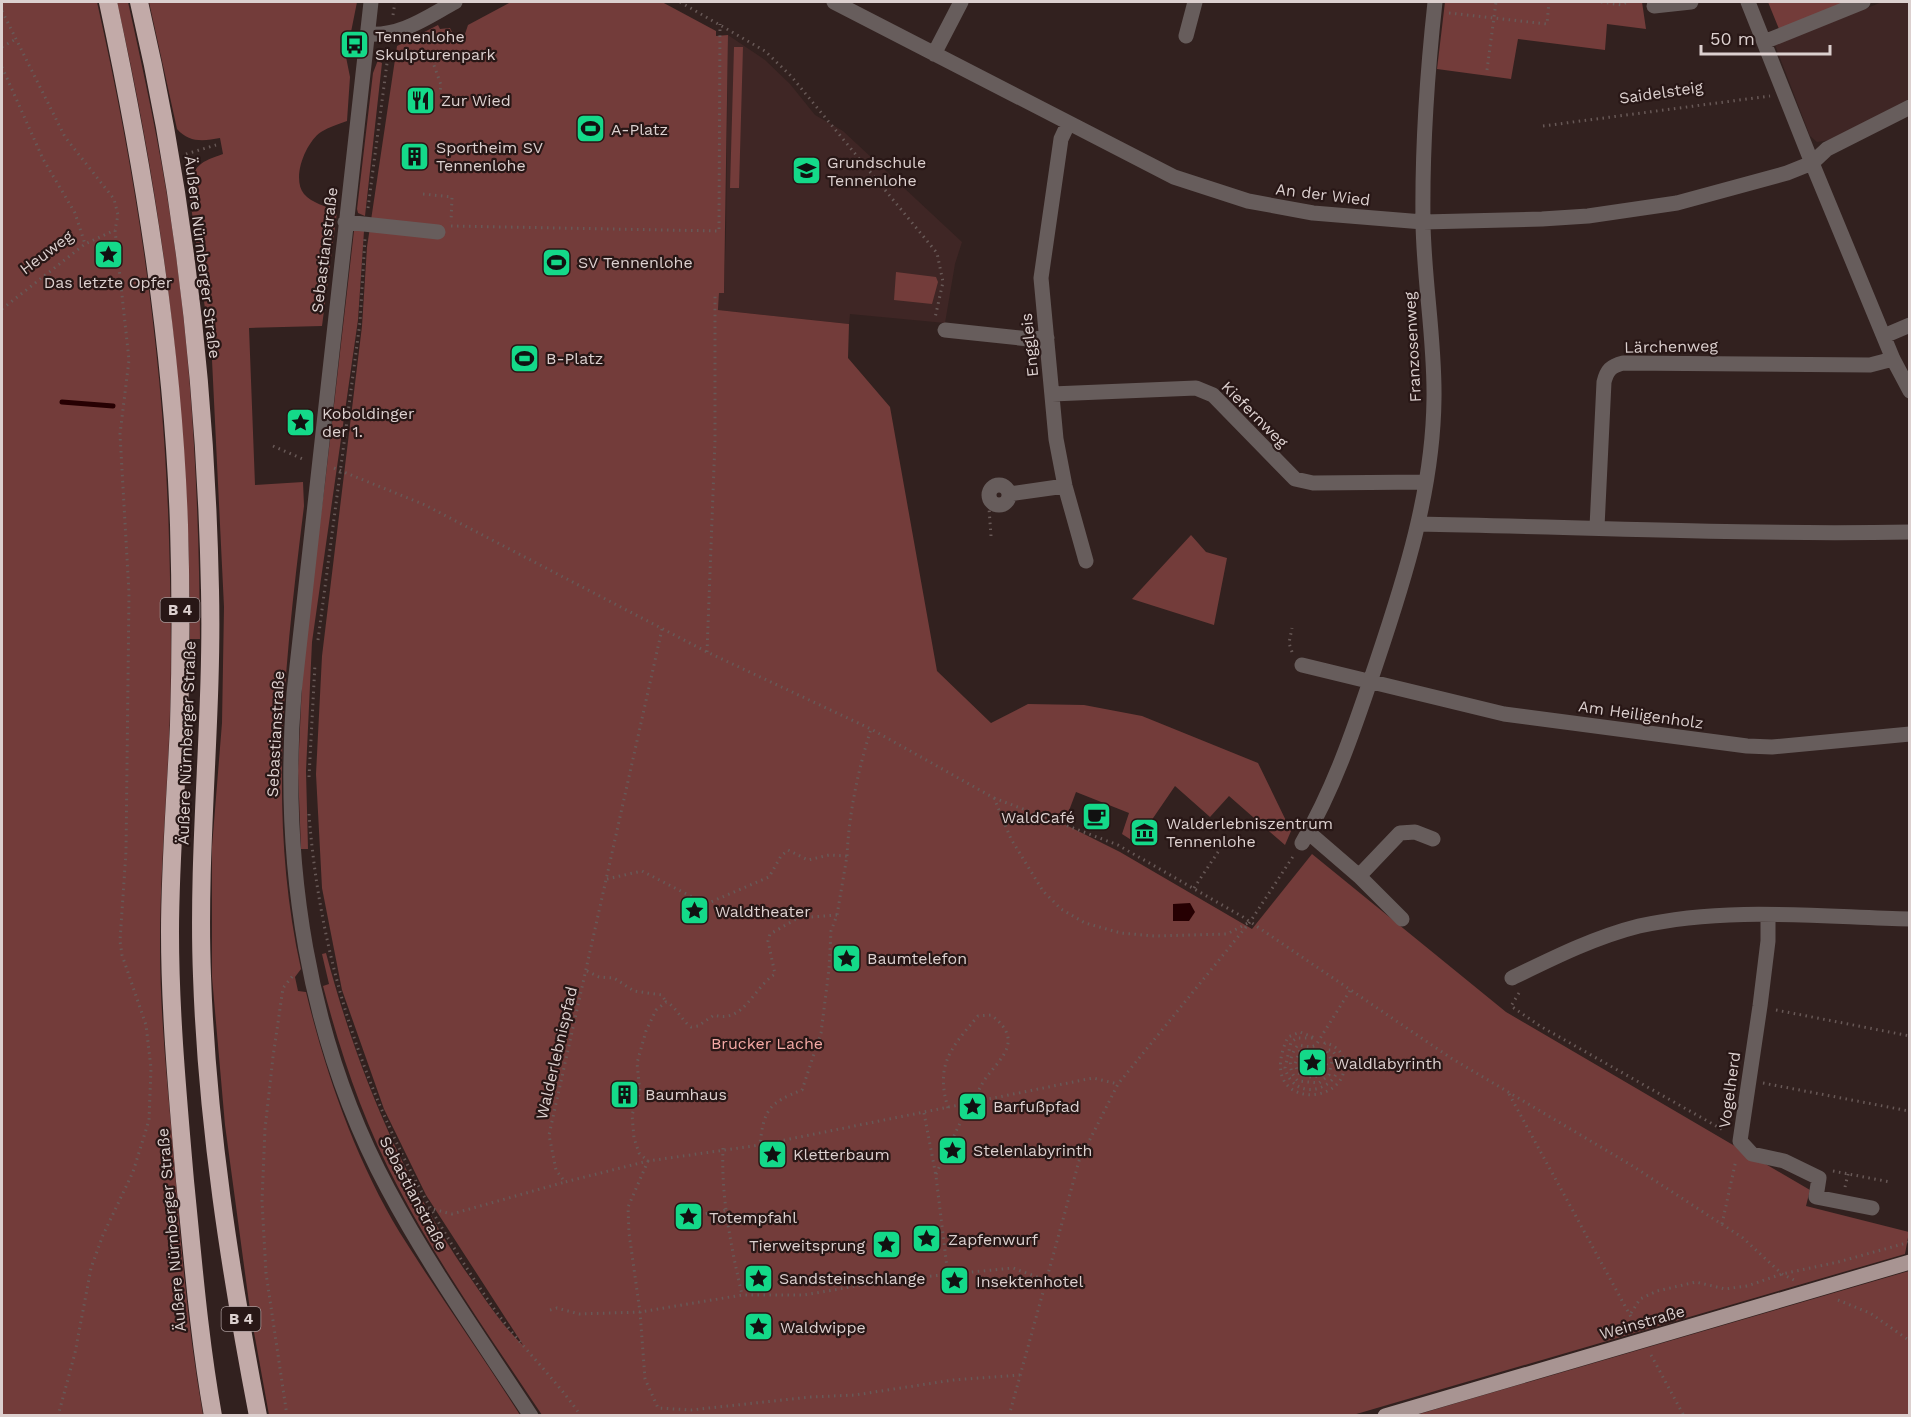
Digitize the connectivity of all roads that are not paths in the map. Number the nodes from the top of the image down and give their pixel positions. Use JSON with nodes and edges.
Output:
{"nodes":[{"id":1,"x":108,"y":2,"type":"edge"},
{"id":2,"x":139,"y":2,"type":"edge"},
{"id":3,"x":371,"y":2,"type":"edge"},
{"id":4,"x":455,"y":2,"type":"edge"},
{"id":5,"x":834,"y":2,"type":"edge"},
{"id":6,"x":961,"y":2,"type":"edge"},
{"id":7,"x":1194,"y":2,"type":"edge"},
{"id":8,"x":1690,"y":2,"type":"edge"},
{"id":9,"x":1748,"y":2,"type":"edge"},
{"id":10,"x":1863,"y":2,"type":"edge"},
{"id":11,"x":1654,"y":6,"type":"dead end"},
{"id":12,"x":1434,"y":8,"type":"edge"},
{"id":13,"x":367,"y":34,"type":"junction"},
{"id":14,"x":1186,"y":36,"type":"dead end"},
{"id":15,"x":1764,"y":42,"type":"junction"},
{"id":16,"x":934,"y":54,"type":"junction"},
{"id":17,"x":1910,"y":107,"type":"edge"},
{"id":18,"x":1068,"y":124,"type":"junction"},
{"id":19,"x":1812,"y":163,"type":"junction"},
{"id":20,"x":345,"y":222,"type":"junction"},
{"id":21,"x":1423,"y":222,"type":"junction"},
{"id":22,"x":444,"y":229,"type":"road end"},
{"id":23,"x":1910,"y":325,"type":"edge"},
{"id":24,"x":939,"y":329,"type":"road end"},
{"id":25,"x":1884,"y":336,"type":"junction"},
{"id":26,"x":1047,"y":338,"type":"junction"},
{"id":27,"x":1893,"y":359,"type":"junction"},
{"id":28,"x":1910,"y":391,"type":"edge"},
{"id":29,"x":1052,"y":394,"type":"junction"},
{"id":30,"x":1426,"y":482,"type":"junction"},
{"id":31,"x":1065,"y":486,"type":"junction"},
{"id":32,"x":991,"y":501,"type":"road end"},
{"id":33,"x":1418,"y":524,"type":"junction"},
{"id":34,"x":1597,"y":527,"type":"junction"},
{"id":35,"x":1910,"y":532,"type":"edge"},
{"id":36,"x":1086,"y":561,"type":"dead end"},
{"id":37,"x":1302,"y":665,"type":"road end"},
{"id":38,"x":1370,"y":683,"type":"junction"},
{"id":39,"x":1910,"y":734,"type":"edge"},
{"id":40,"x":1433,"y":839,"type":"dead end"},
{"id":41,"x":1359,"y":876,"type":"junction"},
{"id":42,"x":1768,"y":916,"type":"junction"},
{"id":43,"x":1402,"y":919,"type":"dead end"},
{"id":44,"x":1910,"y":919,"type":"edge"},
{"id":45,"x":1512,"y":978,"type":"dead end"},
{"id":46,"x":1872,"y":1208,"type":"dead end"},
{"id":47,"x":1910,"y":1262,"type":"edge"},
{"id":48,"x":213,"y":1416,"type":"edge"},
{"id":49,"x":258,"y":1416,"type":"edge"},
{"id":50,"x":531,"y":1416,"type":"edge"},
{"id":51,"x":1385,"y":1416,"type":"edge"}],
"edges":[{"from":1,"to":48,"type":"highway","name":"Äußere Nürnberger Straße","number":"B 4"},
{"from":2,"to":49,"type":"highway","name":"Äußere Nürnberger Straße","number":"B 4"},
{"from":3,"to":13,"type":"street","name":"Sebastianstraße"},
{"from":4,"to":13,"type":"street"},
{"from":5,"to":16,"type":"street","name":"An der Wied"},
{"from":6,"to":16,"type":"street"},
{"from":7,"to":14,"type":"street"},
{"from":8,"to":11,"type":"street"},
{"from":9,"to":15,"type":"street"},
{"from":10,"to":15,"type":"street"},
{"from":12,"to":21,"type":"street","name":"Franzosenweg"},
{"from":13,"to":20,"type":"street","name":"Sebastianstraße"},
{"from":15,"to":19,"type":"street"},
{"from":16,"to":18,"type":"street","name":"An der Wied"},
{"from":17,"to":19,"type":"street"},
{"from":18,"to":21,"type":"street","name":"An der Wied"},
{"from":18,"to":26,"type":"street","name":"Enggleis"},
{"from":19,"to":21,"type":"street","name":"An der Wied"},
{"from":19,"to":25,"type":"street"},
{"from":20,"to":22,"type":"street"},
{"from":20,"to":50,"type":"street","name":"Sebastianstraße"},
{"from":21,"to":30,"type":"street","name":"Franzosenweg"},
{"from":23,"to":25,"type":"street"},
{"from":24,"to":26,"type":"street"},
{"from":25,"to":27,"type":"street"},
{"from":26,"to":29,"type":"street","name":"Enggleis"},
{"from":27,"to":28,"type":"street"},
{"from":27,"to":34,"type":"street","name":"Lärchenweg"},
{"from":29,"to":30,"type":"street","name":"Kiefernweg"},
{"from":29,"to":31,"type":"street","name":"Enggleis"},
{"from":30,"to":33,"type":"street","name":"Franzosenweg"},
{"from":31,"to":32,"type":"street"},
{"from":31,"to":36,"type":"street","name":"Enggleis"},
{"from":33,"to":34,"type":"street"},
{"from":33,"to":38,"type":"street","name":"Franzosenweg"},
{"from":34,"to":35,"type":"street"},
{"from":37,"to":38,"type":"street"},
{"from":38,"to":39,"type":"street","name":"Am Heiligenholz"},
{"from":38,"to":41,"type":"street","name":"Franzosenweg"},
{"from":40,"to":41,"type":"street"},
{"from":41,"to":43,"type":"street"},
{"from":42,"to":44,"type":"street"},
{"from":42,"to":45,"type":"street"},
{"from":42,"to":46,"type":"street","name":"Vogelherd"},
{"from":47,"to":51,"type":"main road","name":"Weinstraße"}]}
